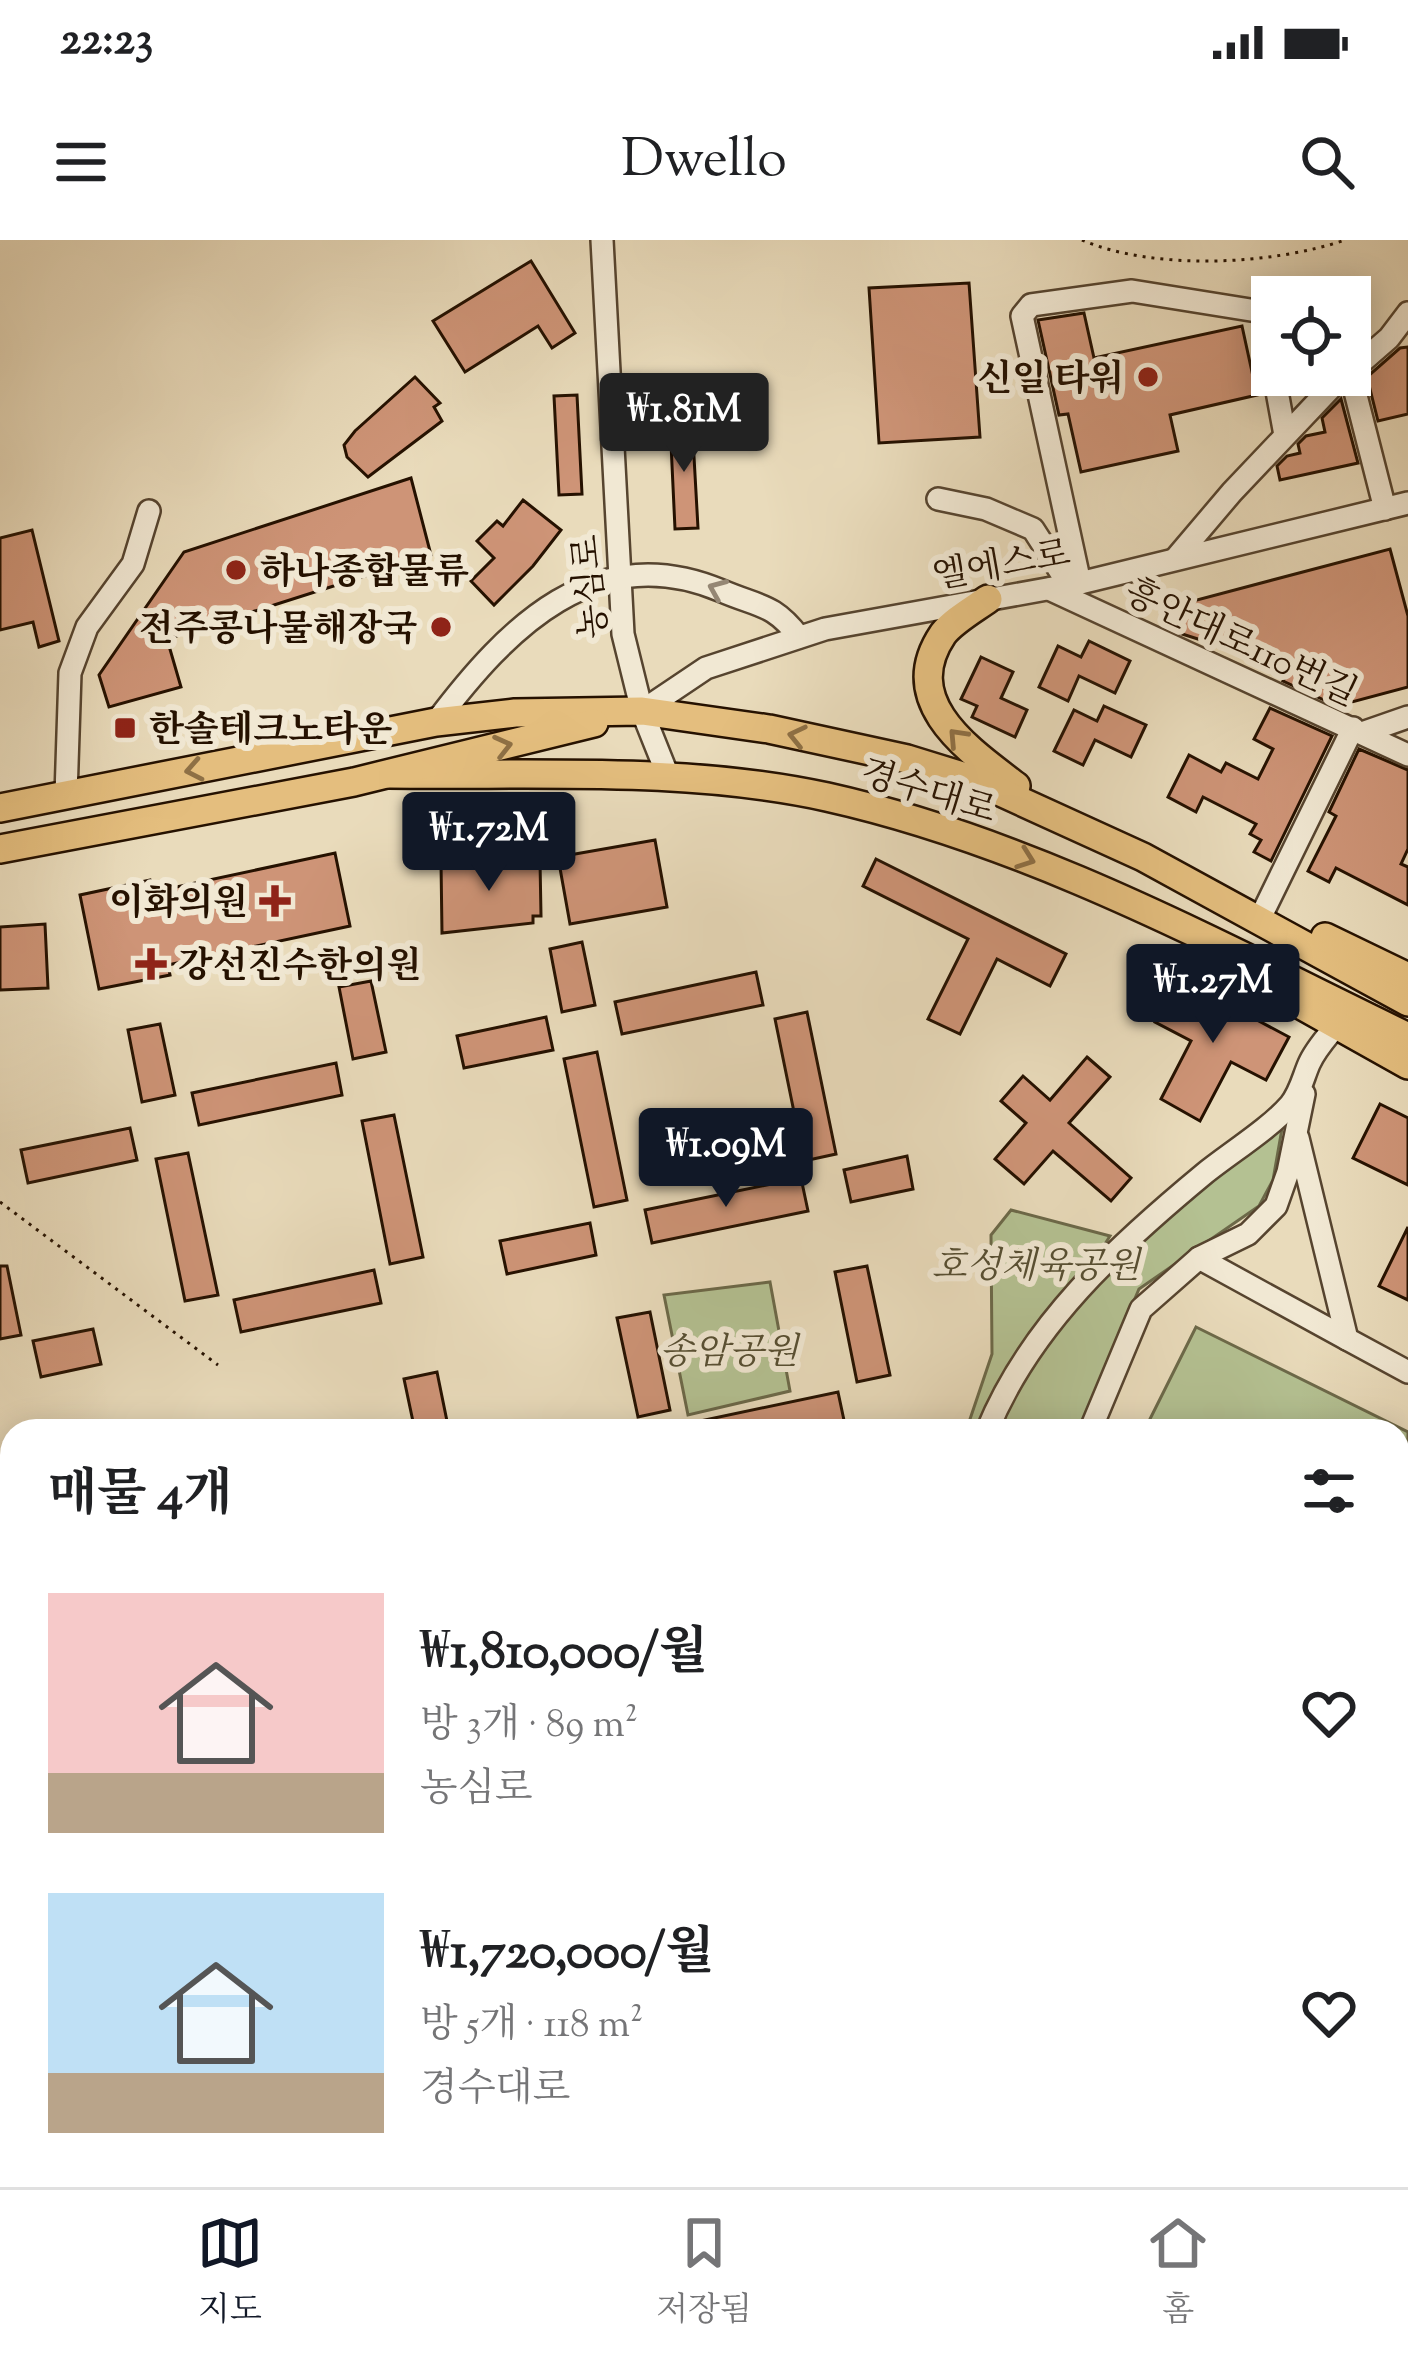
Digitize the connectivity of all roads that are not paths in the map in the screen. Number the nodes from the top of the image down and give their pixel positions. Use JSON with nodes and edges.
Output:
{"nodes":[{"id":1,"x":602,"y":240,"type":"edge"},
{"id":2,"x":1251,"y":310,"type":"edge"},
{"id":3,"x":1408,"y":313,"type":"edge"},
{"id":4,"x":1371,"y":353,"type":"edge"},
{"id":5,"x":1278,"y":396,"type":"edge"},
{"id":6,"x":1325,"y":396,"type":"edge"},
{"id":7,"x":1356,"y":396,"type":"edge"},
{"id":8,"x":1285,"y":435,"type":"junction"},
{"id":9,"x":938,"y":499,"type":"dead end"},
{"id":10,"x":1396,"y":506,"type":"edge"},
{"id":11,"x":148,"y":511,"type":"dead end"},
{"id":12,"x":1176,"y":559,"type":"junction"},
{"id":13,"x":622,"y":576,"type":"junction"},
{"id":14,"x":1066,"y":586,"type":"junction"},
{"id":15,"x":988,"y":599,"type":"junction"},
{"id":16,"x":799,"y":637,"type":"junction"},
{"id":17,"x":641,"y":711,"type":"junction"},
{"id":18,"x":1408,"y":717,"type":"edge"},
{"id":19,"x":436,"y":722,"type":"junction"},
{"id":20,"x":1358,"y":730,"type":"junction"},
{"id":21,"x":1408,"y":755,"type":"edge"},
{"id":22,"x":389,"y":774,"type":"junction"},
{"id":23,"x":668,"y":776,"type":"junction"},
{"id":24,"x":66,"y":795,"type":"junction"},
{"id":25,"x":0,"y":808,"type":"edge"},
{"id":26,"x":1048,"y":810,"type":"junction"},
{"id":27,"x":0,"y":849,"type":"edge"},
{"id":28,"x":1144,"y":856,"type":"junction"},
{"id":29,"x":1124,"y":899,"type":"junction"},
{"id":30,"x":1265,"y":908,"type":"junction"},
{"id":31,"x":1408,"y":977,"type":"edge"},
{"id":32,"x":1408,"y":1002,"type":"edge"},
{"id":33,"x":1335,"y":1027,"type":"junction"},
{"id":34,"x":1408,"y":1037,"type":"edge"},
{"id":35,"x":1311,"y":1059,"type":"junction"},
{"id":36,"x":1408,"y":1065,"type":"edge"},
{"id":37,"x":1296,"y":1131,"type":"junction"},
{"id":38,"x":1199,"y":1258,"type":"junction"},
{"id":39,"x":1347,"y":1339,"type":"junction"},
{"id":40,"x":1408,"y":1372,"type":"edge"},
{"id":41,"x":992,"y":1419,"type":"edge"},
{"id":42,"x":1095,"y":1419,"type":"edge"}],
"edges":[{"from":1,"to":13,"type":"street","name":"농심로"},
{"from":2,"to":14,"type":"street"},
{"from":3,"to":4,"type":"street"},
{"from":5,"to":8,"type":"street"},
{"from":6,"to":8,"type":"street"},
{"from":7,"to":10,"type":"street","name":"엘에스로"},
{"from":8,"to":12,"type":"street"},
{"from":9,"to":14,"type":"street"},
{"from":10,"to":12,"type":"street","name":"엘에스로"},
{"from":11,"to":24,"type":"street"},
{"from":12,"to":14,"type":"street","name":"엘에스로"},
{"from":16,"to":13,"type":"street","one_way":true},
{"from":13,"to":17,"type":"street","name":"농심로"},
{"from":13,"to":19,"type":"street"},
{"from":14,"to":15,"type":"street","name":"엘에스로"},
{"from":14,"to":20,"type":"street","name":"흥안대로110번길"},
{"from":15,"to":16,"type":"street","name":"엘에스로"},
{"from":26,"to":15,"type":"main road","one_way":true},
{"from":16,"to":17,"type":"street","name":"엘에스로"},
{"from":17,"to":19,"type":"main road","name":"경수대로"},
{"from":22,"to":17,"type":"main road","name":"경수대로","one_way":true},
{"from":17,"to":23,"type":"street","name":"농심로"},
{"from":26,"to":17,"type":"main road","name":"경수대로","one_way":true},
{"from":18,"to":20,"type":"street"},
{"from":19,"to":24,"type":"main road","name":"경수대로","one_way":true},
{"from":20,"to":21,"type":"street","name":"흥안대로110번길"},
{"from":20,"to":30,"type":"street"},
{"from":22,"to":23,"type":"main road","name":"경수대로"},
{"from":22,"to":27,"type":"main road","name":"경수대로"},
{"from":23,"to":29,"type":"main road","name":"경수대로","one_way":true},
{"from":24,"to":25,"type":"main road","name":"경수대로"},
{"from":26,"to":28,"type":"main road","name":"경수대로"},
{"from":28,"to":30,"type":"main road"},
{"from":28,"to":32,"type":"main road","name":"경수대로"},
{"from":29,"to":33,"type":"main road"},
{"from":29,"to":34,"type":"main road","name":"경수대로"},
{"from":30,"to":31,"type":"main road"},
{"from":33,"to":35,"type":"street"},
{"from":33,"to":36,"type":"main road"},
{"from":35,"to":37,"type":"street"},
{"from":35,"to":41,"type":"street"},
{"from":37,"to":38,"type":"street"},
{"from":37,"to":39,"type":"street"},
{"from":38,"to":39,"type":"street"},
{"from":38,"to":42,"type":"street"},
{"from":39,"to":40,"type":"street"}]}
